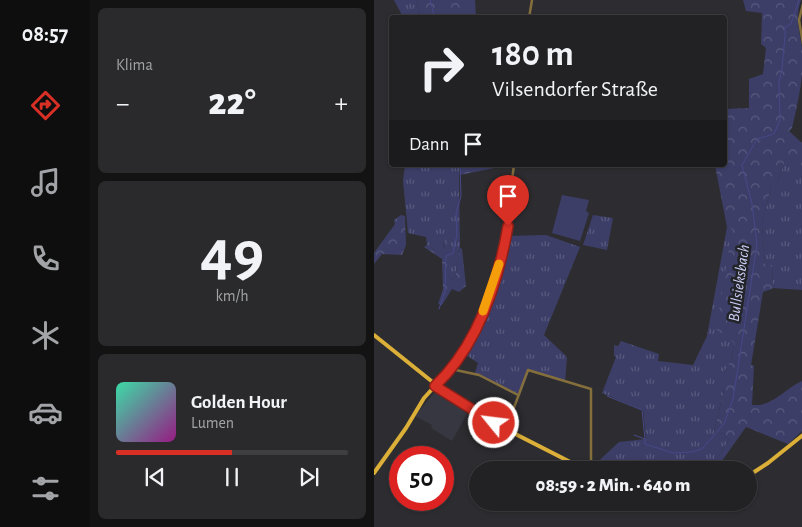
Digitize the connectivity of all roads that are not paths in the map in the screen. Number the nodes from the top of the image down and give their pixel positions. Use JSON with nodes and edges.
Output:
{"nodes":[{"id":1,"x":532,"y":0,"type":"edge"},
{"id":2,"x":802,"y":4,"type":"edge"},
{"id":3,"x":530,"y":15,"type":"edge"},
{"id":4,"x":802,"y":44,"type":"edge"},
{"id":5,"x":514,"y":167,"type":"edge"},
{"id":6,"x":374,"y":335,"type":"edge"},
{"id":7,"x":452,"y":369,"type":"junction"},
{"id":8,"x":435,"y":386,"type":"junction"},
{"id":9,"x":518,"y":395,"type":"junction"},
{"id":10,"x":506,"y":429,"type":"junction"},
{"id":11,"x":802,"y":435,"type":"edge"},
{"id":12,"x":569,"y":461,"type":"edge"},
{"id":13,"x":591,"y":461,"type":"edge"},
{"id":14,"x":757,"y":470,"type":"edge"},
{"id":15,"x":374,"y":473,"type":"edge"}],
"edges":[{"from":1,"to":3,"type":"street"},
{"from":2,"to":4,"type":"street"},
{"from":5,"to":7,"type":"street"},
{"from":6,"to":8,"type":"main road"},
{"from":7,"to":8,"type":"street"},
{"from":7,"to":9,"type":"street"},
{"from":8,"to":10,"type":"main road"},
{"from":8,"to":15,"type":"main road"},
{"from":9,"to":10,"type":"street"},
{"from":9,"to":13,"type":"street"},
{"from":10,"to":12,"type":"main road"},
{"from":11,"to":14,"type":"main road"}]}
